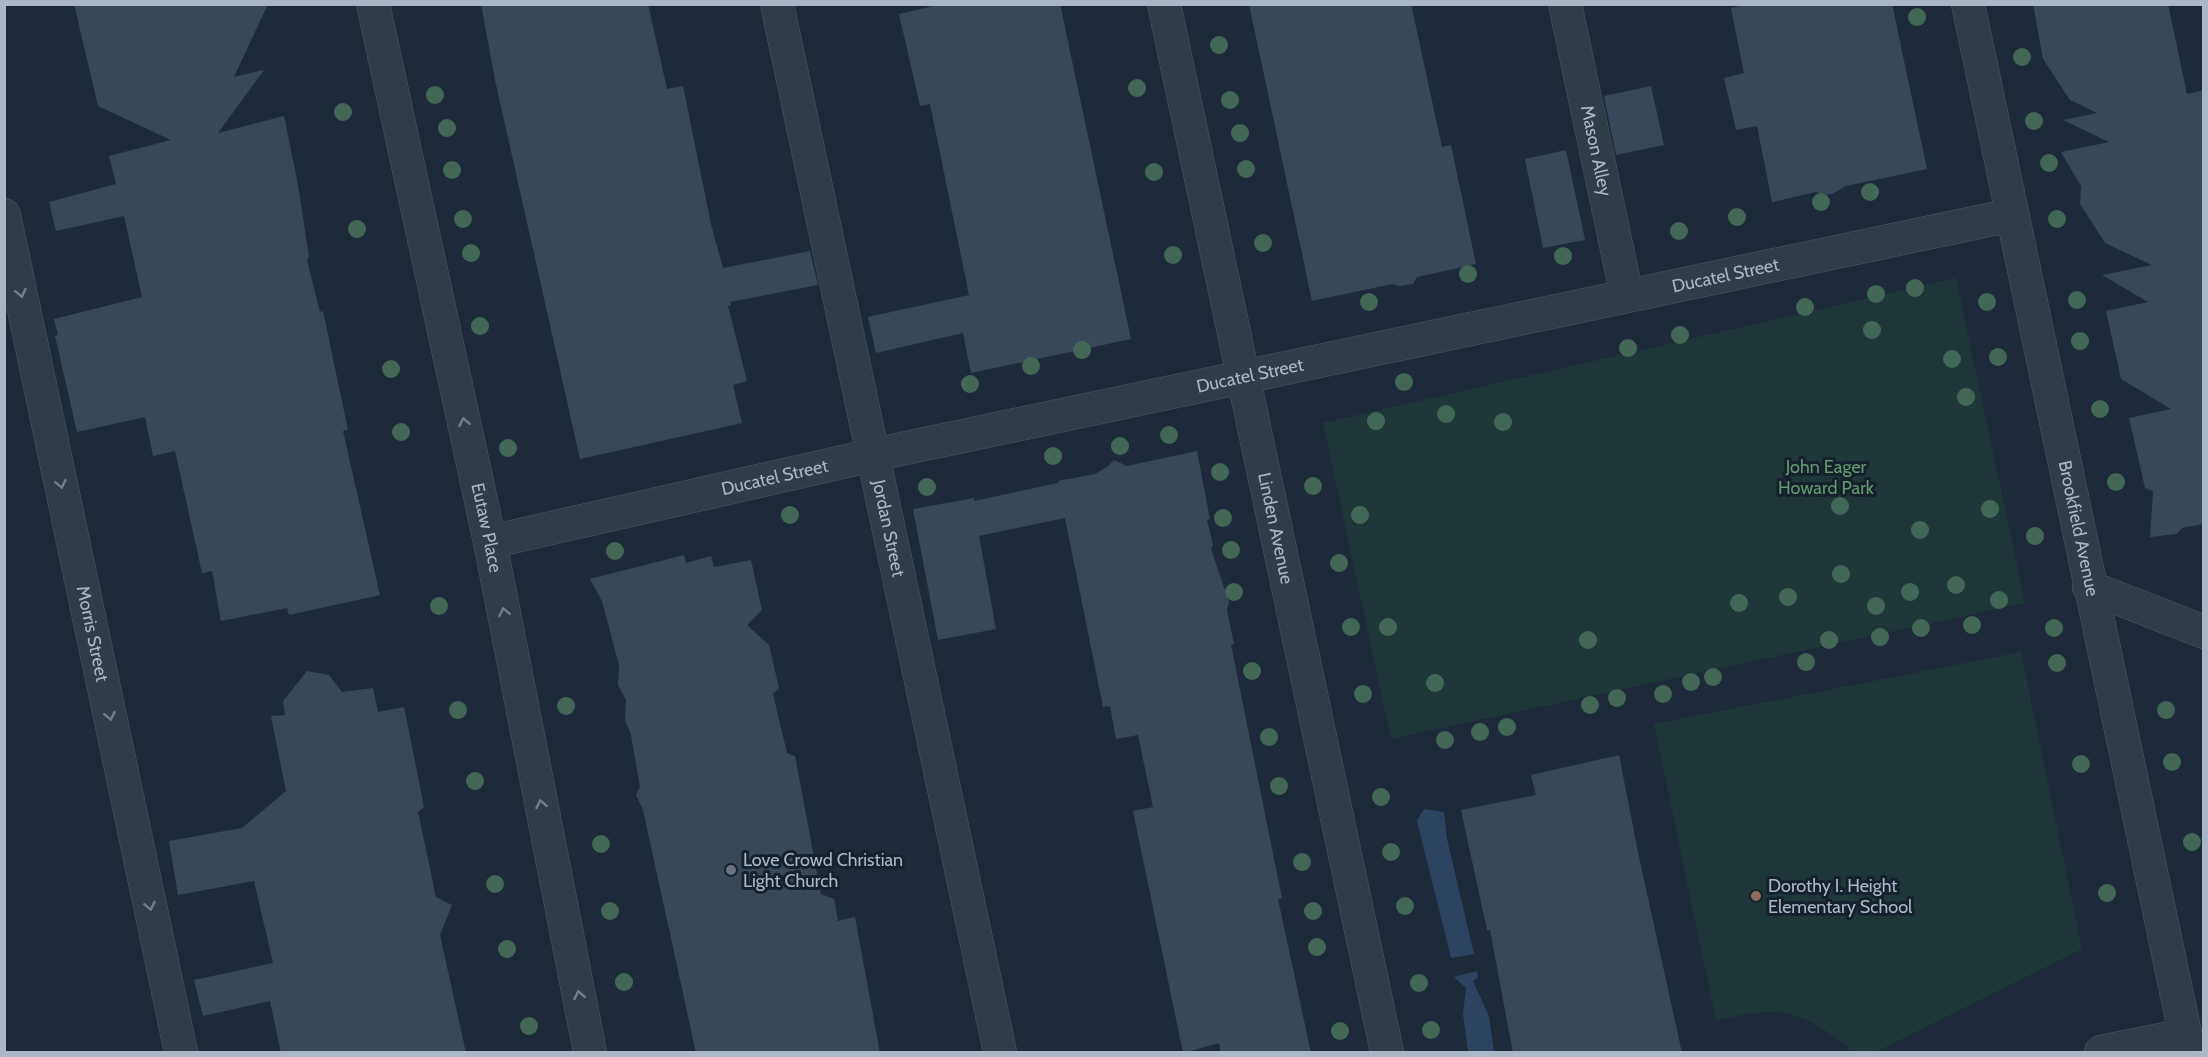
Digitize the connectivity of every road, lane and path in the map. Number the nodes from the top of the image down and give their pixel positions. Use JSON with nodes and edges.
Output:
{"nodes":[{"id":1,"x":372,"y":4,"type":"edge"},
{"id":2,"x":777,"y":4,"type":"edge"},
{"id":3,"x":1164,"y":4,"type":"edge"},
{"id":4,"x":1565,"y":4,"type":"edge"},
{"id":5,"x":1968,"y":4,"type":"edge"},
{"id":6,"x":4,"y":215,"type":"edge"},
{"id":7,"x":2012,"y":215,"type":"junction"},
{"id":8,"x":1627,"y":296,"type":"junction"},
{"id":9,"x":1243,"y":377,"type":"junction"},
{"id":10,"x":873,"y":455,"type":"junction"},
{"id":11,"x":490,"y":542,"type":"junction"},
{"id":12,"x":2089,"y":587,"type":"junction"},
{"id":13,"x":2204,"y":632,"type":"edge"},
{"id":14,"x":2187,"y":1044,"type":"edge"},
{"id":15,"x":181,"y":1053,"type":"edge"},
{"id":16,"x":590,"y":1053,"type":"edge"},
{"id":17,"x":1000,"y":1053,"type":"edge"},
{"id":18,"x":1387,"y":1053,"type":"edge"},
{"id":19,"x":2101,"y":1053,"type":"edge"}],
"edges":[{"from":11,"to":1,"type":"street","name":"Eutaw Place","one_way":true},
{"from":2,"to":10,"type":"street","name":"Jordan Street"},
{"from":3,"to":9,"type":"street","name":"Linden Avenue"},
{"from":4,"to":8,"type":"street","name":"Mason Alley"},
{"from":5,"to":7,"type":"street","name":"Brookfield Avenue"},
{"from":6,"to":15,"type":"street","name":"Morris Street","one_way":true},
{"from":7,"to":8,"type":"street","name":"Ducatel Street"},
{"from":7,"to":12,"type":"street","name":"Brookfield Avenue"},
{"from":8,"to":9,"type":"street","name":"Ducatel Street"},
{"from":9,"to":10,"type":"street","name":"Ducatel Street"},
{"from":9,"to":18,"type":"street","name":"Linden Avenue"},
{"from":10,"to":11,"type":"street","name":"Ducatel Street"},
{"from":10,"to":17,"type":"street","name":"Jordan Street"},
{"from":16,"to":11,"type":"street","name":"Eutaw Place","one_way":true},
{"from":12,"to":13,"type":"street"},
{"from":12,"to":14,"type":"street","name":"Brookfield Avenue"},
{"from":14,"to":19,"type":"street"}]}
